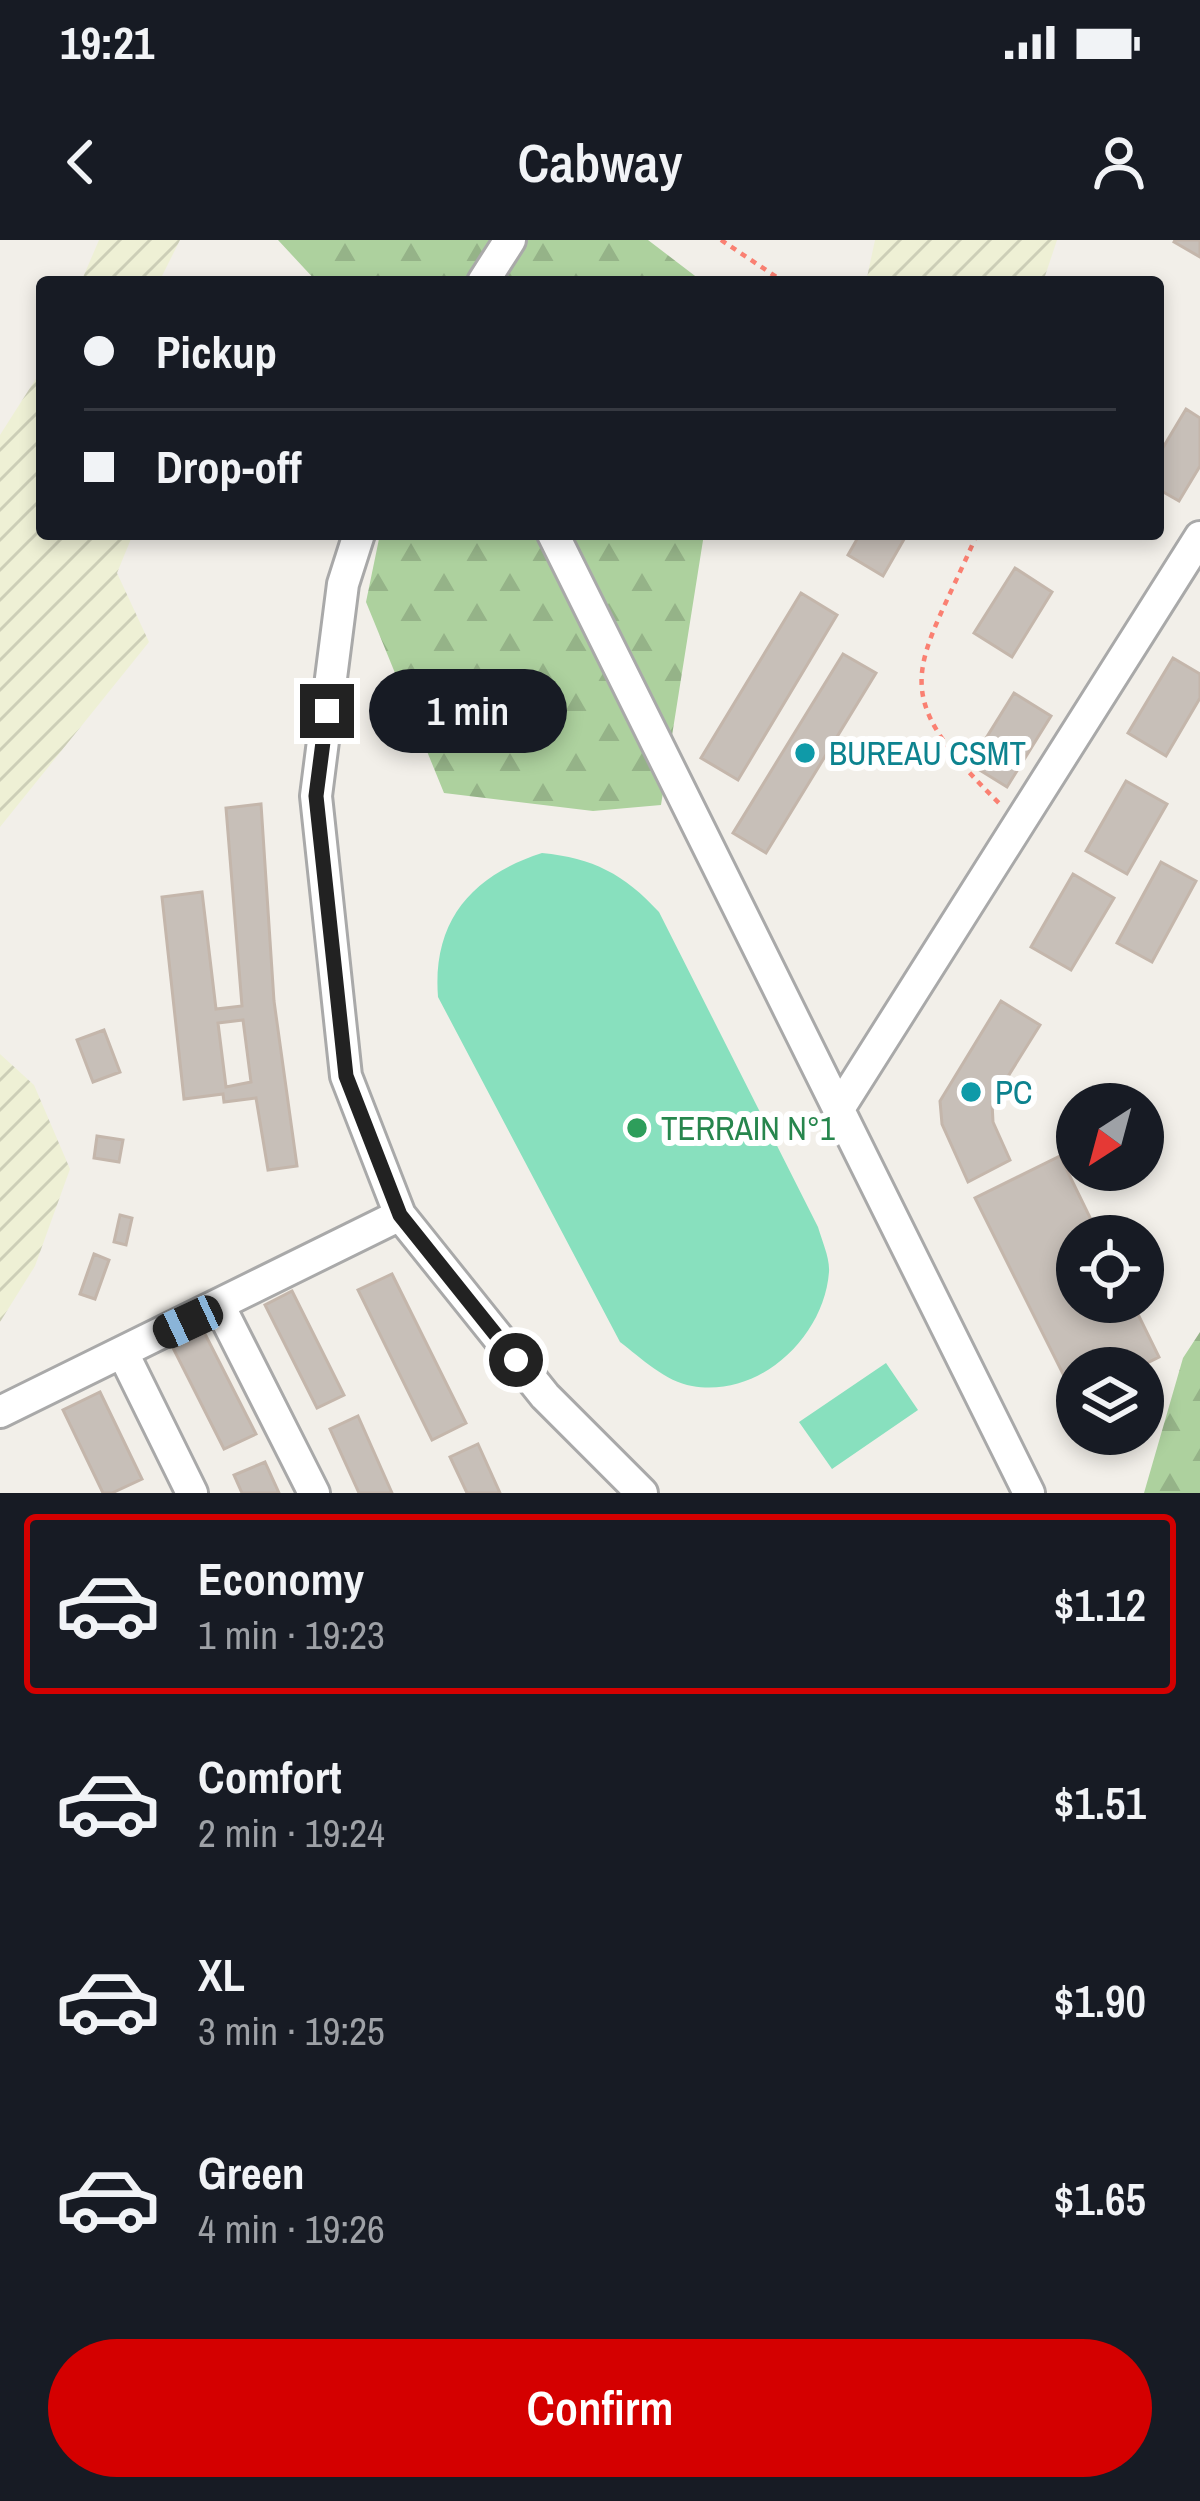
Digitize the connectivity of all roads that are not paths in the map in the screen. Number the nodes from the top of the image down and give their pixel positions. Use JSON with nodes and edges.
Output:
{"nodes":[{"id":1,"x":510,"y":240,"type":"edge"},
{"id":2,"x":487,"y":276,"type":"edge"},
{"id":3,"x":1200,"y":537,"type":"edge"},
{"id":4,"x":357,"y":540,"type":"edge"},
{"id":5,"x":556,"y":540,"type":"edge"},
{"id":6,"x":840,"y":1107,"type":"junction"},
{"id":7,"x":400,"y":1215,"type":"junction"},
{"id":8,"x":220,"y":1307,"type":"junction"},
{"id":9,"x":123,"y":1353,"type":"junction"},
{"id":10,"x":0,"y":1412,"type":"edge"},
{"id":11,"x":192,"y":1493,"type":"edge"},
{"id":12,"x":314,"y":1493,"type":"edge"},
{"id":13,"x":642,"y":1493,"type":"edge"},
{"id":14,"x":1029,"y":1493,"type":"edge"}],
"edges":[{"from":1,"to":2,"type":"lane"},
{"from":3,"to":6,"type":"lane"},
{"from":4,"to":7,"type":"lane"},
{"from":5,"to":6,"type":"lane"},
{"from":6,"to":14,"type":"lane"},
{"from":7,"to":8,"type":"lane"},
{"from":7,"to":13,"type":"lane"},
{"from":8,"to":9,"type":"lane"},
{"from":8,"to":12,"type":"lane"},
{"from":9,"to":10,"type":"lane"},
{"from":9,"to":11,"type":"lane"}]}
